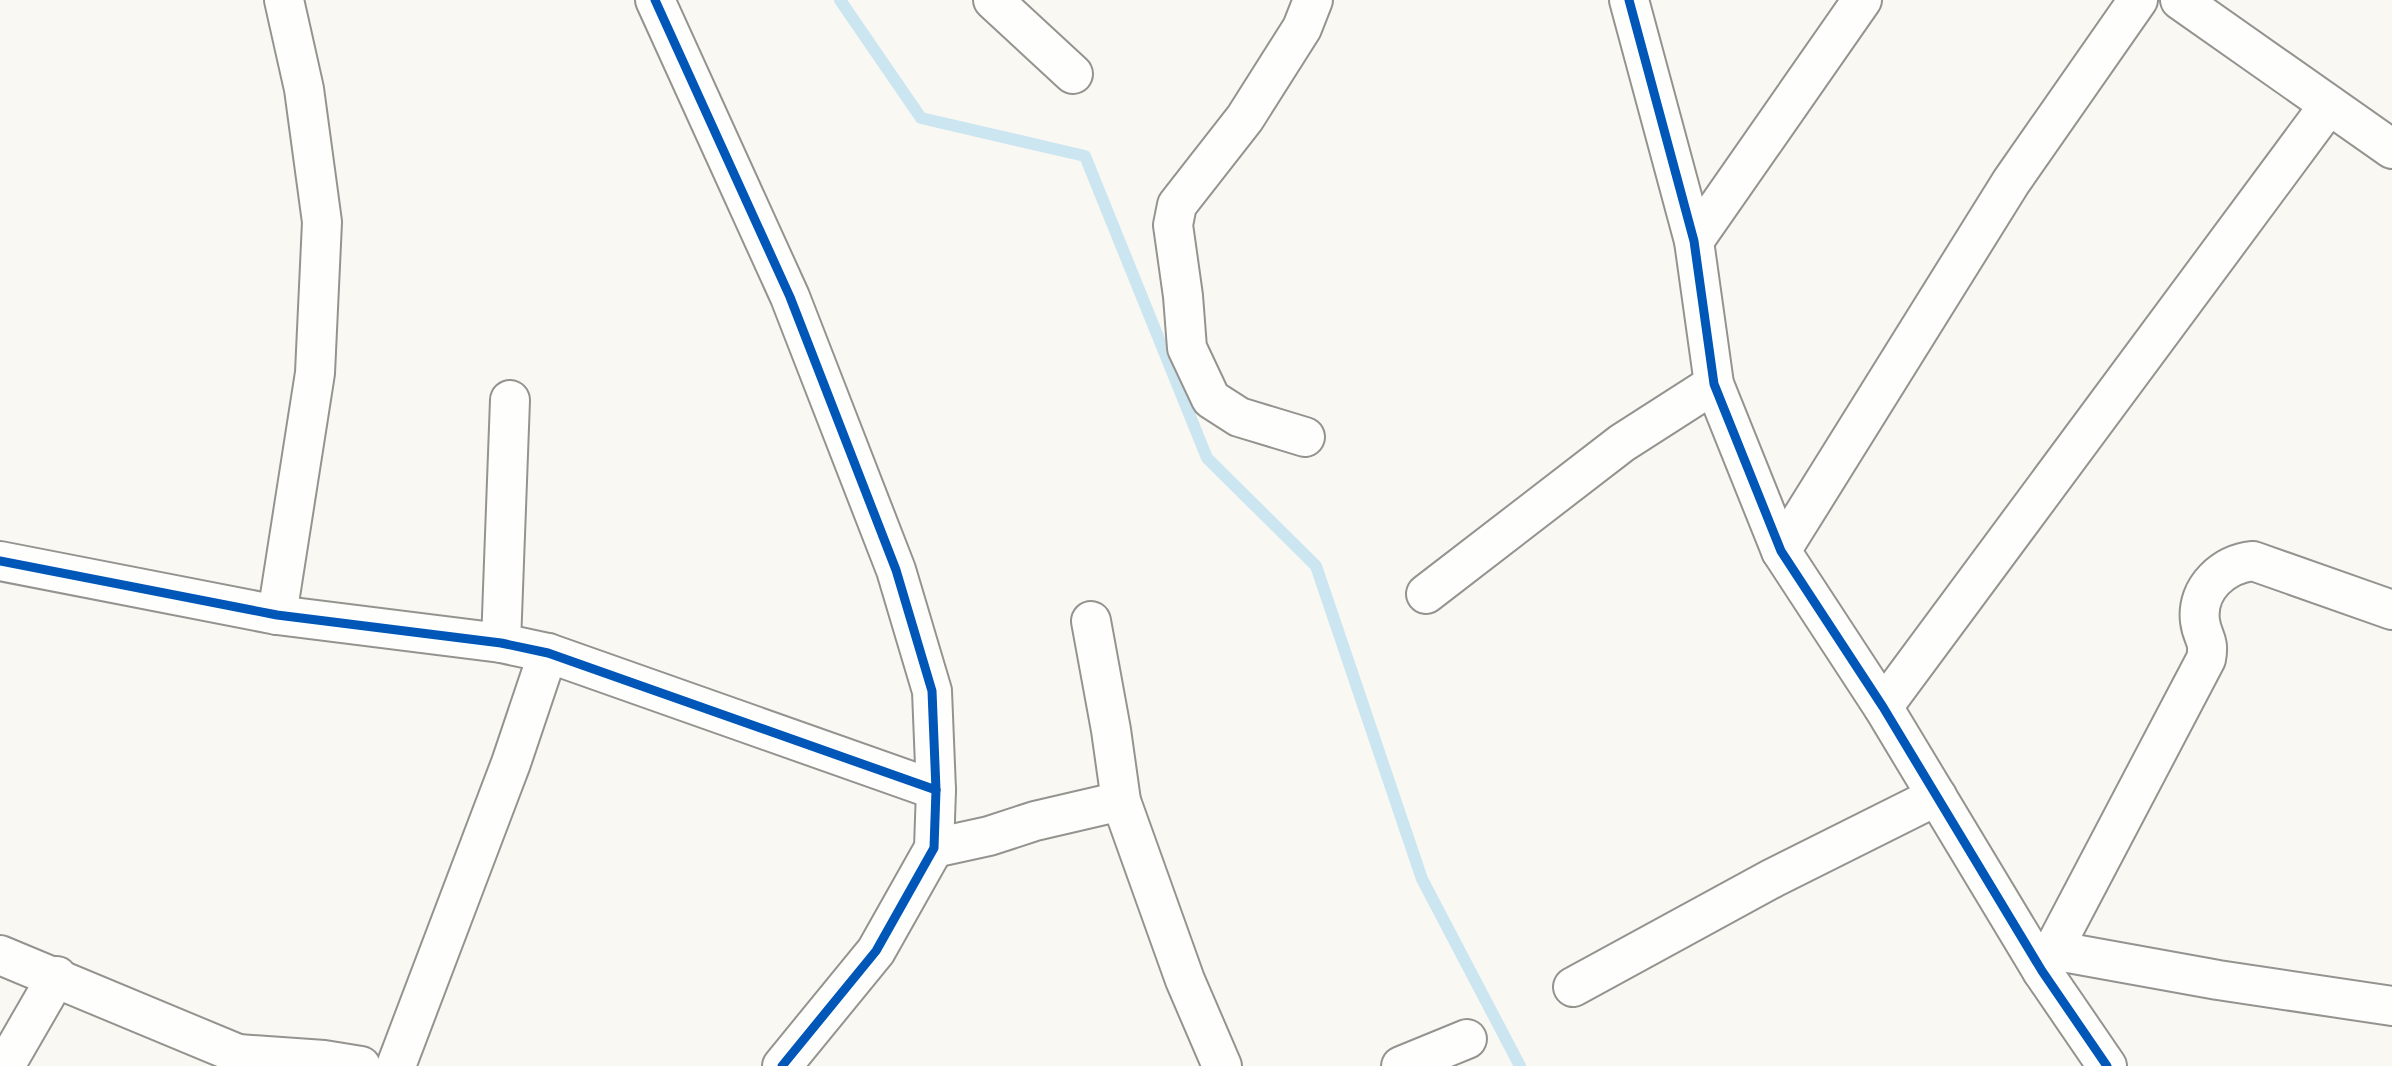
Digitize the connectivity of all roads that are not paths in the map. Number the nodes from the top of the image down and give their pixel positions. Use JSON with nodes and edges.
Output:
{"nodes":[{"id":1,"x":284,"y":0,"type":"edge"},
{"id":2,"x":655,"y":0,"type":"edge"},
{"id":3,"x":993,"y":0,"type":"edge"},
{"id":4,"x":1313,"y":0,"type":"edge"},
{"id":5,"x":1629,"y":0,"type":"edge"},
{"id":6,"x":1862,"y":0,"type":"edge"},
{"id":7,"x":2138,"y":0,"type":"edge"},
{"id":8,"x":2189,"y":2,"type":"edge"},
{"id":9,"x":1073,"y":74,"type":"dead end"},
{"id":10,"x":2329,"y":105,"type":"junction"},
{"id":11,"x":2392,"y":149,"type":"edge"},
{"id":12,"x":1694,"y":241,"type":"junction"},
{"id":13,"x":1714,"y":384,"type":"junction"},
{"id":14,"x":510,"y":400,"type":"dead end"},
{"id":15,"x":1304,"y":437,"type":"dead end"},
{"id":16,"x":1781,"y":551,"type":"junction"},
{"id":17,"x":0,"y":561,"type":"edge"},
{"id":18,"x":1426,"y":594,"type":"dead end"},
{"id":19,"x":2392,"y":610,"type":"edge"},
{"id":20,"x":277,"y":615,"type":"junction"},
{"id":21,"x":1091,"y":621,"type":"dead end"},
{"id":22,"x":501,"y":643,"type":"junction"},
{"id":23,"x":548,"y":653,"type":"junction"},
{"id":24,"x":1883,"y":707,"type":"junction"},
{"id":25,"x":936,"y":790,"type":"junction"},
{"id":26,"x":1937,"y":796,"type":"junction"},
{"id":27,"x":1121,"y":801,"type":"junction"},
{"id":28,"x":934,"y":848,"type":"junction"},
{"id":29,"x":0,"y":955,"type":"edge"},
{"id":30,"x":2047,"y":961,"type":"junction"},
{"id":31,"x":57,"y":976,"type":"junction"},
{"id":32,"x":1573,"y":987,"type":"dead end"},
{"id":33,"x":2390,"y":996,"type":"edge"},
{"id":34,"x":1467,"y":1039,"type":"dead end"},
{"id":35,"x":243,"y":1060,"type":"edge"},
{"id":36,"x":5,"y":1066,"type":"edge"},
{"id":37,"x":361,"y":1066,"type":"edge"},
{"id":38,"x":396,"y":1066,"type":"edge"},
{"id":39,"x":782,"y":1066,"type":"edge"},
{"id":40,"x":1222,"y":1066,"type":"edge"},
{"id":41,"x":1401,"y":1066,"type":"edge"},
{"id":42,"x":2107,"y":1066,"type":"edge"}],
"edges":[{"from":1,"to":20,"type":"street"},
{"from":2,"to":25,"type":"street"},
{"from":3,"to":9,"type":"street"},
{"from":4,"to":15,"type":"street"},
{"from":5,"to":12,"type":"street"},
{"from":6,"to":12,"type":"street"},
{"from":7,"to":16,"type":"street"},
{"from":8,"to":10,"type":"street"},
{"from":10,"to":11,"type":"street"},
{"from":10,"to":24,"type":"street"},
{"from":12,"to":13,"type":"street"},
{"from":13,"to":16,"type":"street"},
{"from":13,"to":18,"type":"street"},
{"from":14,"to":22,"type":"street"},
{"from":16,"to":24,"type":"street"},
{"from":17,"to":20,"type":"street"},
{"from":19,"to":30,"type":"street"},
{"from":20,"to":22,"type":"street"},
{"from":21,"to":27,"type":"street"},
{"from":22,"to":23,"type":"street"},
{"from":23,"to":25,"type":"street"},
{"from":23,"to":38,"type":"street"},
{"from":24,"to":26,"type":"street"},
{"from":25,"to":28,"type":"street"},
{"from":26,"to":30,"type":"street"},
{"from":26,"to":32,"type":"street"},
{"from":27,"to":28,"type":"street"},
{"from":27,"to":40,"type":"street"},
{"from":28,"to":39,"type":"street"},
{"from":29,"to":31,"type":"street"},
{"from":30,"to":33,"type":"street"},
{"from":30,"to":42,"type":"street"},
{"from":31,"to":35,"type":"street"},
{"from":31,"to":36,"type":"street"},
{"from":34,"to":41,"type":"street"},
{"from":35,"to":37,"type":"street"}]}
